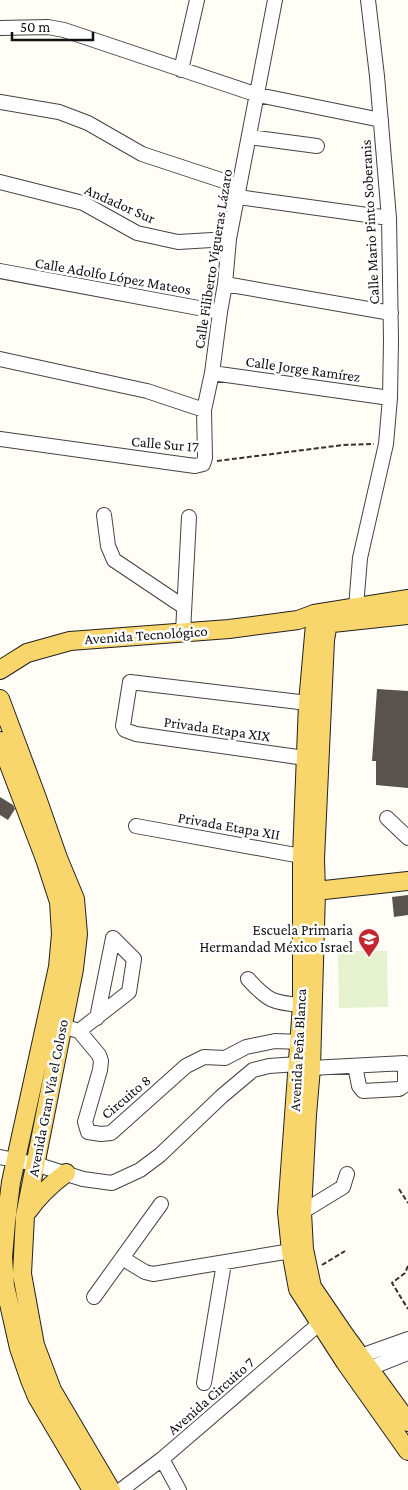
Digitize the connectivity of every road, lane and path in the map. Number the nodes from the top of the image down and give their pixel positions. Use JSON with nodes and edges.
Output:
{"nodes":[{"id":1,"x":197,"y":0,"type":"edge"},
{"id":2,"x":275,"y":0,"type":"edge"},
{"id":3,"x":368,"y":0,"type":"edge"},
{"id":4,"x":0,"y":28,"type":"edge"},
{"id":5,"x":181,"y":70,"type":"junction"},
{"id":6,"x":258,"y":95,"type":"junction"},
{"id":7,"x":0,"y":102,"type":"edge"},
{"id":8,"x":381,"y":120,"type":"junction"},
{"id":9,"x":249,"y":138,"type":"junction"},
{"id":10,"x":316,"y":146,"type":"dead end"},
{"id":11,"x":0,"y":182,"type":"edge"},
{"id":12,"x":238,"y":191,"type":"junction"},
{"id":13,"x":389,"y":218,"type":"junction"},
{"id":14,"x":229,"y":238,"type":"junction"},
{"id":15,"x":0,"y":272,"type":"edge"},
{"id":16,"x":225,"y":284,"type":"junction"},
{"id":17,"x":220,"y":312,"type":"junction"},
{"id":18,"x":391,"y":313,"type":"junction"},
{"id":19,"x":0,"y":359,"type":"edge"},
{"id":20,"x":212,"y":373,"type":"junction"},
{"id":21,"x":390,"y":398,"type":"junction"},
{"id":22,"x":204,"y":410,"type":"junction"},
{"id":23,"x":0,"y":439,"type":"edge"},
{"id":24,"x":386,"y":444,"type":"junction"},
{"id":25,"x":202,"y":464,"type":"junction"},
{"id":26,"x":104,"y":515,"type":"dead end"},
{"id":27,"x":189,"y":517,"type":"dead end"},
{"id":28,"x":408,"y":599,"type":"edge"},
{"id":29,"x":184,"y":607,"type":"junction"},
{"id":30,"x":356,"y":607,"type":"junction"},
{"id":31,"x":408,"y":615,"type":"edge"},
{"id":32,"x":316,"y":619,"type":"junction"},
{"id":33,"x":183,"y":632,"type":"junction"},
{"id":34,"x":0,"y":670,"type":"edge"},
{"id":35,"x":0,"y":699,"type":"edge"},
{"id":36,"x":308,"y":704,"type":"junction"},
{"id":37,"x":0,"y":741,"type":"edge"},
{"id":38,"x":305,"y":758,"type":"junction"},
{"id":39,"x":387,"y":818,"type":"dead end"},
{"id":40,"x":136,"y":826,"type":"dead end"},
{"id":41,"x":408,"y":838,"type":"edge"},
{"id":42,"x":308,"y":858,"type":"junction"},
{"id":43,"x":408,"y":870,"type":"edge"},
{"id":44,"x":408,"y":881,"type":"edge"},
{"id":45,"x":308,"y":886,"type":"junction"},
{"id":46,"x":248,"y":979,"type":"dead end"},
{"id":47,"x":302,"y":1005,"type":"junction"},
{"id":48,"x":97,"y":1018,"type":"junction"},
{"id":49,"x":71,"y":1029,"type":"junction"},
{"id":50,"x":300,"y":1042,"type":"junction"},
{"id":51,"x":305,"y":1066,"type":"junction"},
{"id":52,"x":355,"y":1066,"type":"dead end"},
{"id":53,"x":8,"y":1159,"type":"edge"},
{"id":54,"x":35,"y":1164,"type":"junction"},
{"id":55,"x":66,"y":1173,"type":"junction"},
{"id":56,"x":347,"y":1174,"type":"dead end"},
{"id":57,"x":399,"y":1189,"type":"dead end"},
{"id":58,"x":408,"y":1203,"type":"edge"},
{"id":59,"x":161,"y":1204,"type":"dead end"},
{"id":60,"x":302,"y":1212,"type":"junction"},
{"id":61,"x":24,"y":1216,"type":"junction"},
{"id":62,"x":291,"y":1251,"type":"junction"},
{"id":63,"x":345,"y":1251,"type":"dead end"},
{"id":64,"x":1,"y":1257,"type":"edge"},
{"id":65,"x":122,"y":1258,"type":"junction"},
{"id":66,"x":224,"y":1263,"type":"junction"},
{"id":67,"x":408,"y":1266,"type":"edge"},
{"id":68,"x":309,"y":1273,"type":"junction"},
{"id":69,"x":94,"y":1297,"type":"dead end"},
{"id":70,"x":408,"y":1309,"type":"edge"},
{"id":71,"x":320,"y":1323,"type":"junction"},
{"id":72,"x":408,"y":1339,"type":"edge"},
{"id":73,"x":408,"y":1353,"type":"edge"},
{"id":74,"x":357,"y":1365,"type":"junction"},
{"id":75,"x":204,"y":1383,"type":"dead end"},
{"id":76,"x":408,"y":1422,"type":"edge"},
{"id":77,"x":408,"y":1450,"type":"edge"},
{"id":78,"x":162,"y":1459,"type":"junction"},
{"id":79,"x":108,"y":1488,"type":"edge"},
{"id":80,"x":180,"y":1490,"type":"edge"}],
"edges":[{"from":1,"to":5,"type":"street"},
{"from":2,"to":6,"type":"street","name":"Calle Filiberto Vigueras Lázaro"},
{"from":3,"to":8,"type":"street","name":"Calle Mario Pinto Soberanis"},
{"from":4,"to":5,"type":"street"},
{"from":5,"to":6,"type":"street"},
{"from":6,"to":8,"type":"street"},
{"from":6,"to":9,"type":"street","name":"Calle Filiberto Vigueras Lázaro"},
{"from":7,"to":12,"type":"street"},
{"from":8,"to":13,"type":"street","name":"Calle Mario Pinto Soberanis"},
{"from":9,"to":10,"type":"street"},
{"from":9,"to":12,"type":"street","name":"Calle Filiberto Vigueras Lázaro"},
{"from":11,"to":14,"type":"street","name":"Andador Sur"},
{"from":12,"to":13,"type":"street"},
{"from":12,"to":14,"type":"street","name":"Calle Filiberto Vigueras Lázaro"},
{"from":13,"to":18,"type":"street","name":"Calle Mario Pinto Soberanis"},
{"from":14,"to":16,"type":"street","name":"Calle Filiberto Vigueras Lázaro"},
{"from":15,"to":17,"type":"street","name":"Calle Adolfo López Mateos"},
{"from":16,"to":17,"type":"street","name":"Calle Filiberto Vigueras Lázaro"},
{"from":16,"to":18,"type":"street"},
{"from":17,"to":20,"type":"street","name":"Calle Filiberto Vigueras Lázaro"},
{"from":18,"to":21,"type":"street","name":"Calle Mario Pinto Soberanis"},
{"from":19,"to":22,"type":"street"},
{"from":20,"to":21,"type":"street","name":"Calle Jorge Ramírez"},
{"from":20,"to":22,"type":"street","name":"Calle Filiberto Vigueras Lázaro"},
{"from":21,"to":24,"type":"street","name":"Calle Mario Pinto Soberanis"},
{"from":22,"to":25,"type":"street","name":"Calle Filiberto Vigueras Lázaro"},
{"from":23,"to":25,"type":"street","name":"Calle Sur 17"},
{"from":24,"to":25,"type":"path","name":"Calle Sur 17"},
{"from":24,"to":30,"type":"street","name":"Calle Mario Pinto Soberanis"},
{"from":26,"to":29,"type":"street"},
{"from":27,"to":29,"type":"street"},
{"from":28,"to":30,"type":"main road","name":"Avenida Tecnológico"},
{"from":29,"to":33,"type":"street"},
{"from":30,"to":32,"type":"main road","name":"Avenida Tecnológico"},
{"from":31,"to":32,"type":"main road","name":"Avenida Tecnológico"},
{"from":32,"to":33,"type":"main road","name":"Avenida Tecnológico"},
{"from":32,"to":36,"type":"main road","name":"Avenida Peña Blanca"},
{"from":32,"to":42,"type":"main road","name":"Avenida Peña Blanca"},
{"from":33,"to":34,"type":"main road","name":"Avenida Tecnológico"},
{"from":35,"to":49,"type":"main road","name":"Avenida Gran Vía el Coloso"},
{"from":36,"to":38,"type":"main road","name":"Avenida Peña Blanca"},
{"from":36,"to":38,"type":"street","name":"Privada Etapa XIX"},
{"from":37,"to":53,"type":"main road","name":"Avenida Gran Vía el Coloso"},
{"from":38,"to":42,"type":"main road","name":"Avenida Peña Blanca"},
{"from":39,"to":41,"type":"street"},
{"from":40,"to":42,"type":"street","name":"Privada Etapa XII"},
{"from":42,"to":45,"type":"main road","name":"Avenida Peña Blanca"},
{"from":43,"to":45,"type":"main road"},
{"from":44,"to":45,"type":"main road"},
{"from":45,"to":47,"type":"main road","name":"Avenida Peña Blanca"},
{"from":45,"to":51,"type":"main road","name":"Avenida Peña Blanca"},
{"from":46,"to":47,"type":"street"},
{"from":47,"to":50,"type":"main road","name":"Avenida Peña Blanca"},
{"from":48,"to":48,"type":"street"},
{"from":48,"to":49,"type":"street"},
{"from":49,"to":50,"type":"street","name":"Circuito 8"},
{"from":49,"to":54,"type":"main road","name":"Avenida Gran Vía el Coloso"},
{"from":50,"to":51,"type":"main road","name":"Avenida Peña Blanca"},
{"from":51,"to":52,"type":"street"},
{"from":51,"to":55,"type":"street"},
{"from":51,"to":60,"type":"main road","name":"Avenida Peña Blanca"},
{"from":51,"to":62,"type":"main road","name":"Avenida Peña Blanca"},
{"from":53,"to":54,"type":"street"},
{"from":53,"to":64,"type":"main road","name":"Avenida Gran Vía el Coloso"},
{"from":54,"to":55,"type":"street"},
{"from":54,"to":61,"type":"main road","name":"Avenida Gran Vía el Coloso"},
{"from":55,"to":61,"type":"main road"},
{"from":56,"to":60,"type":"street"},
{"from":57,"to":58,"type":"path"},
{"from":59,"to":65,"type":"street"},
{"from":60,"to":68,"type":"main road","name":"Avenida Peña Blanca"},
{"from":61,"to":79,"type":"main road","name":"Avenida Gran Vía el Coloso"},
{"from":62,"to":66,"type":"street"},
{"from":62,"to":71,"type":"main road","name":"Avenida Peña Blanca"},
{"from":63,"to":68,"type":"path"},
{"from":64,"to":79,"type":"main road","name":"Avenida Gran Vía el Coloso"},
{"from":65,"to":66,"type":"street"},
{"from":65,"to":69,"type":"street"},
{"from":66,"to":75,"type":"street"},
{"from":67,"to":70,"type":"path"},
{"from":68,"to":74,"type":"main road","name":"Avenida Peña Blanca"},
{"from":71,"to":74,"type":"main road","name":"Avenida Peña Blanca"},
{"from":71,"to":78,"type":"street","name":"Avenida Circuito 7"},
{"from":72,"to":74,"type":"street"},
{"from":73,"to":74,"type":"street"},
{"from":74,"to":76,"type":"main road","name":"Avenida Peña Blanca"},
{"from":74,"to":77,"type":"main road","name":"Avenida Peña Blanca"},
{"from":78,"to":79,"type":"street","name":"Avenida Circuito 7"},
{"from":78,"to":80,"type":"street"}]}
